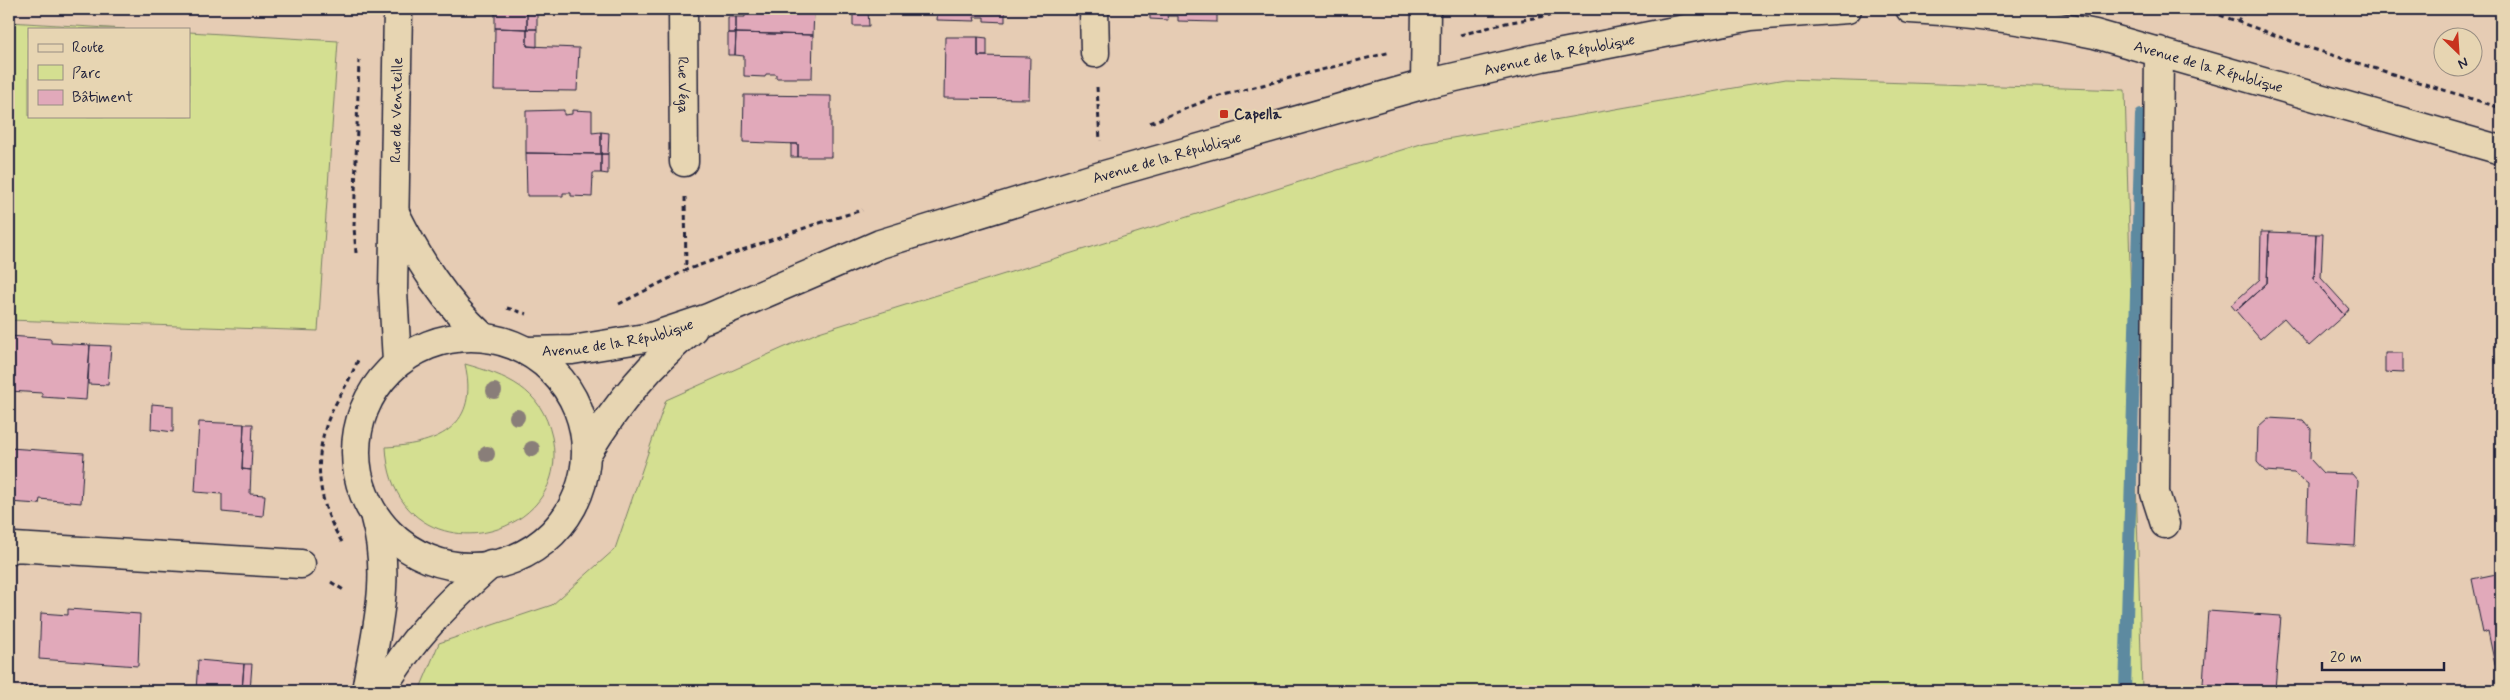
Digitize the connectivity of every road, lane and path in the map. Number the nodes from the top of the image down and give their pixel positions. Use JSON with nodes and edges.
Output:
{"nodes":[{"id":1,"x":398,"y":9,"type":"edge"},
{"id":2,"x":683,"y":9,"type":"edge"},
{"id":3,"x":1094,"y":9,"type":"edge"},
{"id":4,"x":1426,"y":9,"type":"edge"},
{"id":5,"x":1847,"y":9,"type":"edge"},
{"id":6,"x":1910,"y":9,"type":"edge"},
{"id":7,"x":2203,"y":9,"type":"edge"},
{"id":8,"x":2246,"y":9,"type":"edge"},
{"id":9,"x":2237,"y":22,"type":"junction"},
{"id":10,"x":359,"y":50,"type":"dead end"},
{"id":11,"x":2159,"y":51,"type":"junction"},
{"id":12,"x":1095,"y":53,"type":"joint"},
{"id":13,"x":1425,"y":84,"type":"junction"},
{"id":14,"x":2501,"y":108,"type":"edge"},
{"id":15,"x":2501,"y":150,"type":"edge"},
{"id":16,"x":684,"y":162,"type":"joint"},
{"id":17,"x":1101,"y":176,"type":"junction"},
{"id":18,"x":394,"y":212,"type":"junction"},
{"id":19,"x":356,"y":255,"type":"dead end"},
{"id":20,"x":686,"y":270,"type":"dead end"},
{"id":21,"x":632,"y":298,"type":"dead end"},
{"id":22,"x":498,"y":305,"type":"dead end"},
{"id":23,"x":617,"y":305,"type":"dead end"},
{"id":24,"x":530,"y":314,"type":"dead end"},
{"id":25,"x":708,"y":318,"type":"junction"},
{"id":26,"x":482,"y":336,"type":"junction"},
{"id":27,"x":527,"y":351,"type":"junction"},
{"id":28,"x":360,"y":355,"type":"dead end"},
{"id":29,"x":397,"y":362,"type":"junction"},
{"id":30,"x":587,"y":452,"type":"junction"},
{"id":31,"x":374,"y":516,"type":"junction"},
{"id":32,"x":2165,"y":524,"type":"dead end"},
{"id":33,"x":9,"y":550,"type":"edge"},
{"id":34,"x":346,"y":550,"type":"dead end"},
{"id":35,"x":301,"y":564,"type":"dead end"},
{"id":36,"x":491,"y":564,"type":"junction"},
{"id":37,"x":366,"y":691,"type":"edge"},
{"id":38,"x":381,"y":691,"type":"edge"}],
"edges":[{"from":1,"to":18,"type":"street","name":"Rue de Venteille"},
{"from":2,"to":16,"type":"street","name":"Rue Véga"},
{"from":3,"to":12,"type":"street"},
{"from":4,"to":13,"type":"street"},
{"from":5,"to":13,"type":"street","name":"Avenue de la République"},
{"from":6,"to":11,"type":"street","name":"Avenue de la République"},
{"from":7,"to":9,"type":"path"},
{"from":8,"to":9,"type":"path"},
{"from":9,"to":14,"type":"path"},
{"from":10,"to":19,"type":"path"},
{"from":11,"to":15,"type":"street","name":"Avenue de la République"},
{"from":11,"to":32,"type":"street"},
{"from":12,"to":17,"type":"path"},
{"from":13,"to":17,"type":"street","name":"Avenue de la République"},
{"from":16,"to":20,"type":"path"},
{"from":17,"to":25,"type":"street","name":"Avenue de la République"},
{"from":18,"to":26,"type":"street","name":"Rue de Venteille"},
{"from":18,"to":29,"type":"street","name":"Rue de Venteille"},
{"from":21,"to":23,"type":"path"},
{"from":22,"to":24,"type":"path"},
{"from":25,"to":27,"type":"street","name":"Avenue de la République"},
{"from":25,"to":30,"type":"street","name":"Avenue de la République"},
{"from":26,"to":27,"type":"street"},
{"from":26,"to":29,"type":"street"},
{"from":27,"to":30,"type":"street"},
{"from":28,"to":34,"type":"path"},
{"from":29,"to":31,"type":"street"},
{"from":30,"to":36,"type":"street"},
{"from":31,"to":36,"type":"street"},
{"from":31,"to":37,"type":"street"},
{"from":33,"to":35,"type":"street"},
{"from":36,"to":38,"type":"street"}]}
